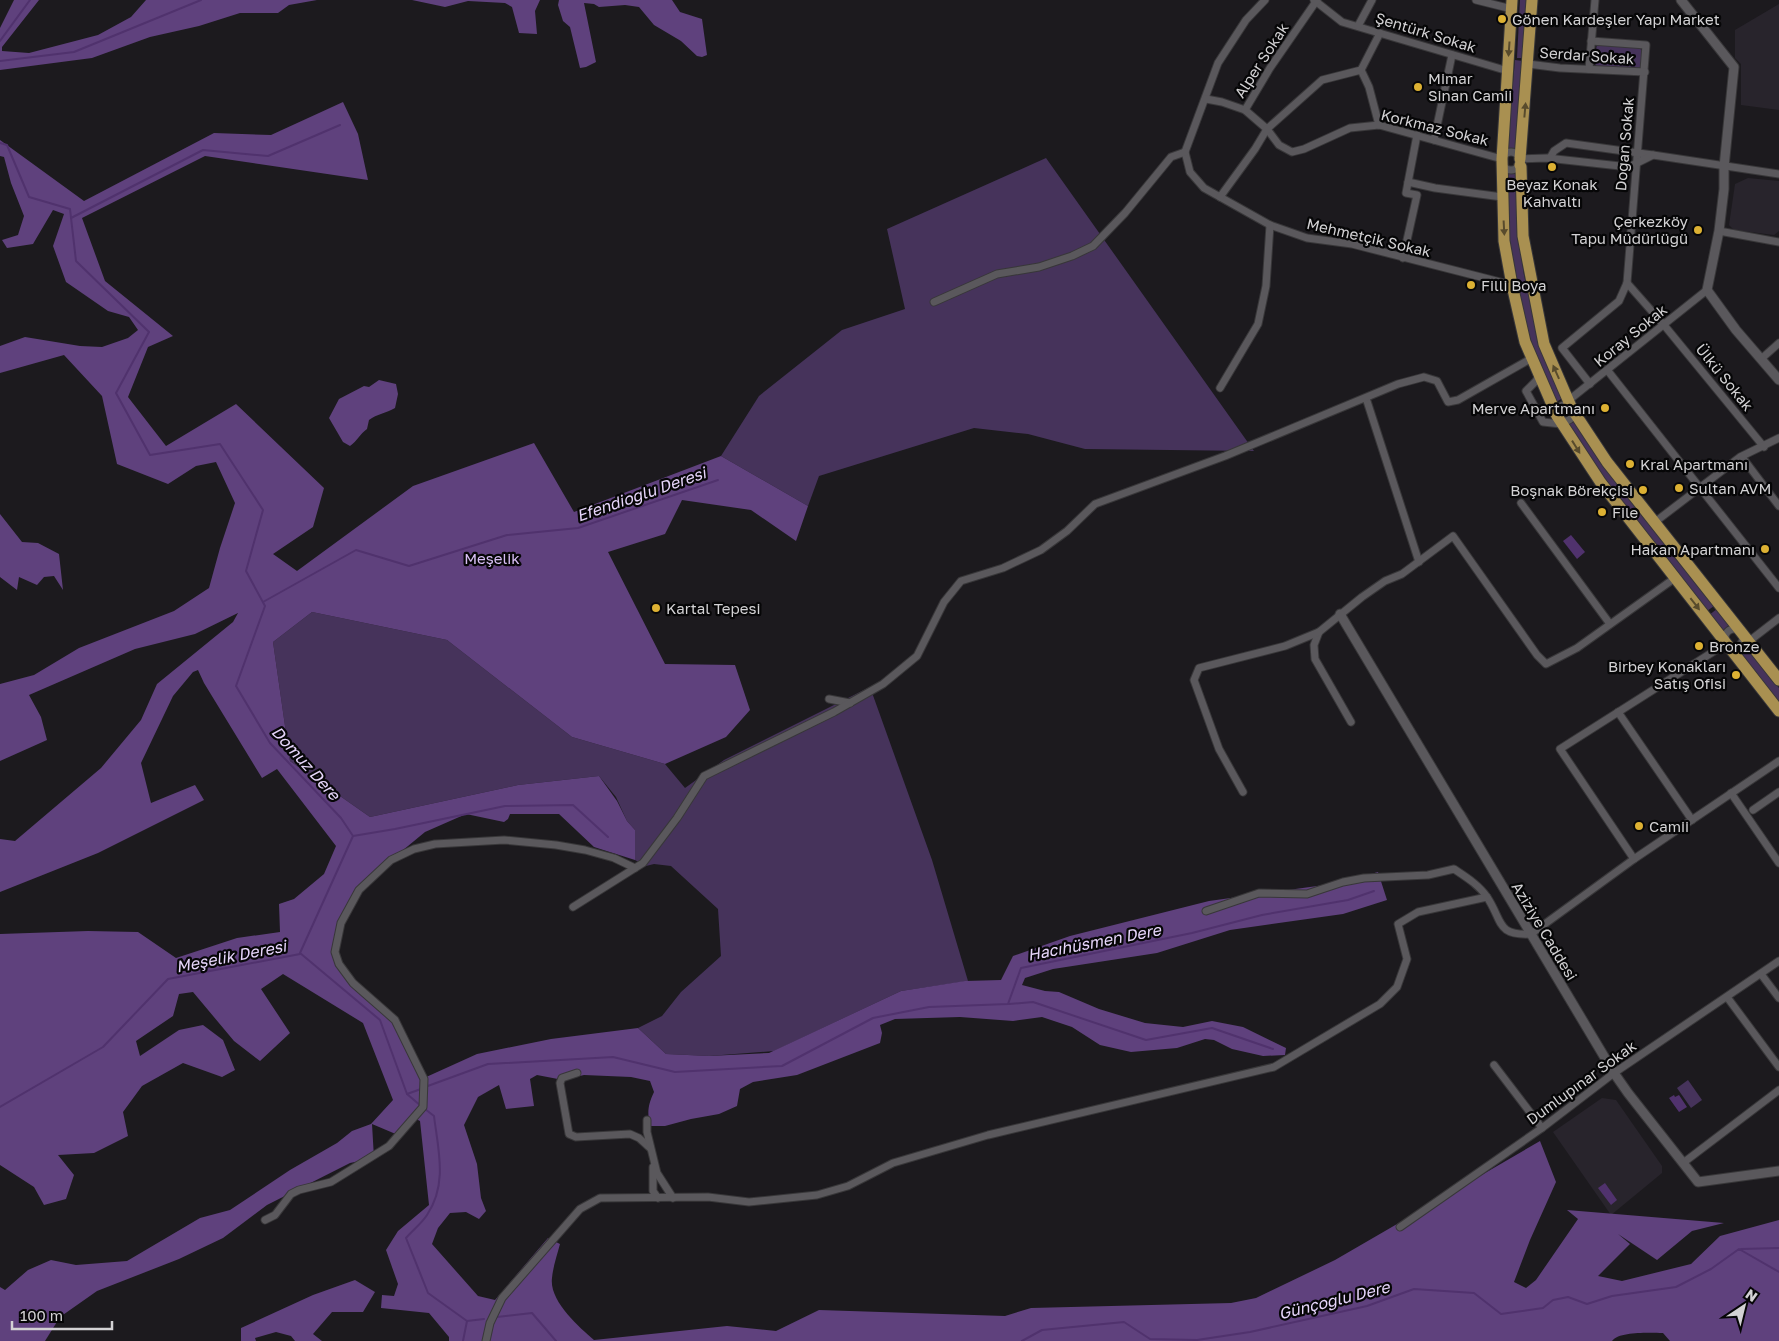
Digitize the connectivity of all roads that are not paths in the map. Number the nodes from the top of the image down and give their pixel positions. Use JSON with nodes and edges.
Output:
{"nodes":[{"id":1,"x":1265,"y":0,"type":"edge"},
{"id":2,"x":1372,"y":0,"type":"edge"},
{"id":3,"x":1476,"y":0,"type":"edge"},
{"id":4,"x":1532,"y":0,"type":"edge"},
{"id":5,"x":1595,"y":0,"type":"edge"},
{"id":6,"x":1681,"y":0,"type":"edge"},
{"id":7,"x":1316,"y":1,"type":"edge"},
{"id":8,"x":1512,"y":4,"type":"edge"},
{"id":9,"x":1358,"y":26,"type":"junction"},
{"id":10,"x":1380,"y":33,"type":"junction"},
{"id":11,"x":1591,"y":40,"type":"junction"},
{"id":12,"x":1452,"y":54,"type":"junction"},
{"id":13,"x":1528,"y":64,"type":"junction"},
{"id":14,"x":1589,"y":69,"type":"junction"},
{"id":15,"x":1361,"y":70,"type":"junction"},
{"id":16,"x":1508,"y":71,"type":"junction"},
{"id":17,"x":1644,"y":72,"type":"junction"},
{"id":18,"x":1206,"y":100,"type":"junction"},
{"id":19,"x":1245,"y":110,"type":"junction"},
{"id":20,"x":1379,"y":125,"type":"junction"},
{"id":21,"x":1267,"y":130,"type":"junction"},
{"id":22,"x":1417,"y":135,"type":"junction"},
{"id":23,"x":1434,"y":140,"type":"junction"},
{"id":24,"x":1185,"y":152,"type":"junction"},
{"id":25,"x":1638,"y":153,"type":"junction"},
{"id":26,"x":1654,"y":155,"type":"junction"},
{"id":27,"x":1550,"y":158,"type":"junction"},
{"id":28,"x":1502,"y":159,"type":"junction"},
{"id":29,"x":1520,"y":162,"type":"junction"},
{"id":30,"x":1637,"y":163,"type":"junction"},
{"id":31,"x":1724,"y":167,"type":"junction"},
{"id":32,"x":1779,"y":174,"type":"edge"},
{"id":33,"x":1408,"y":182,"type":"junction"},
{"id":34,"x":1220,"y":197,"type":"junction"},
{"id":35,"x":1502,"y":197,"type":"junction"},
{"id":36,"x":1270,"y":225,"type":"junction"},
{"id":37,"x":1719,"y":230,"type":"junction"},
{"id":38,"x":1779,"y":242,"type":"edge"},
{"id":39,"x":1403,"y":258,"type":"junction"},
{"id":40,"x":1627,"y":283,"type":"junction"},
{"id":41,"x":1512,"y":286,"type":"junction"},
{"id":42,"x":1707,"y":290,"type":"junction"},
{"id":43,"x":934,"y":302,"type":"dead end"},
{"id":44,"x":1664,"y":325,"type":"junction"},
{"id":45,"x":1779,"y":343,"type":"edge"},
{"id":46,"x":1532,"y":358,"type":"junction"},
{"id":47,"x":1761,"y":359,"type":"junction"},
{"id":48,"x":1608,"y":371,"type":"junction"},
{"id":49,"x":1539,"y":374,"type":"junction"},
{"id":50,"x":1779,"y":380,"type":"edge"},
{"id":51,"x":1590,"y":384,"type":"junction"},
{"id":52,"x":1220,"y":388,"type":"dead end"},
{"id":53,"x":1366,"y":398,"type":"junction"},
{"id":54,"x":1571,"y":405,"type":"junction"},
{"id":55,"x":1559,"y":420,"type":"junction"},
{"id":56,"x":1779,"y":438,"type":"edge"},
{"id":57,"x":1764,"y":446,"type":"junction"},
{"id":58,"x":1742,"y":457,"type":"junction"},
{"id":59,"x":1700,"y":488,"type":"junction"},
{"id":60,"x":1521,"y":503,"type":"dead end"},
{"id":61,"x":1779,"y":506,"type":"edge"},
{"id":62,"x":1655,"y":522,"type":"junction"},
{"id":63,"x":1419,"y":562,"type":"junction"},
{"id":64,"x":1675,"y":578,"type":"junction"},
{"id":65,"x":1779,"y":588,"type":"edge"},
{"id":66,"x":1340,"y":614,"type":"junction"},
{"id":67,"x":1779,"y":618,"type":"edge"},
{"id":68,"x":1610,"y":624,"type":"junction"},
{"id":69,"x":1318,"y":632,"type":"junction"},
{"id":70,"x":1740,"y":632,"type":"junction"},
{"id":71,"x":1748,"y":642,"type":"junction"},
{"id":72,"x":1726,"y":643,"type":"junction"},
{"id":73,"x":1779,"y":680,"type":"edge"},
{"id":74,"x":828,"y":699,"type":"dead end"},
{"id":75,"x":850,"y":703,"type":"junction"},
{"id":76,"x":1779,"y":711,"type":"edge"},
{"id":77,"x":1618,"y":712,"type":"junction"},
{"id":78,"x":1351,"y":722,"type":"dead end"},
{"id":79,"x":1779,"y":761,"type":"edge"},
{"id":80,"x":1243,"y":792,"type":"dead end"},
{"id":81,"x":1779,"y":792,"type":"edge"},
{"id":82,"x":1731,"y":793,"type":"junction"},
{"id":83,"x":1753,"y":810,"type":"dead end"},
{"id":84,"x":1692,"y":820,"type":"junction"},
{"id":85,"x":1634,"y":859,"type":"junction"},
{"id":86,"x":1779,"y":863,"type":"edge"},
{"id":87,"x":635,"y":868,"type":"junction"},
{"id":88,"x":1487,"y":897,"type":"junction"},
{"id":89,"x":573,"y":907,"type":"dead end"},
{"id":90,"x":1206,"y":911,"type":"dead end"},
{"id":91,"x":1531,"y":934,"type":"junction"},
{"id":92,"x":1779,"y":961,"type":"edge"},
{"id":93,"x":1761,"y":974,"type":"junction"},
{"id":94,"x":1727,"y":997,"type":"junction"},
{"id":95,"x":1779,"y":998,"type":"edge"},
{"id":96,"x":1494,"y":1065,"type":"dead end"},
{"id":97,"x":1779,"y":1067,"type":"edge"},
{"id":98,"x":577,"y":1073,"type":"dead end"},
{"id":99,"x":1614,"y":1073,"type":"junction"},
{"id":100,"x":1779,"y":1090,"type":"edge"},
{"id":101,"x":647,"y":1120,"type":"dead end"},
{"id":102,"x":1542,"y":1128,"type":"junction"},
{"id":103,"x":650,"y":1148,"type":"junction"},
{"id":104,"x":653,"y":1160,"type":"junction"},
{"id":105,"x":1683,"y":1163,"type":"junction"},
{"id":106,"x":1779,"y":1171,"type":"edge"},
{"id":107,"x":660,"y":1178,"type":"junction"},
{"id":108,"x":658,"y":1198,"type":"junction"},
{"id":109,"x":673,"y":1198,"type":"junction"},
{"id":110,"x":265,"y":1220,"type":"dead end"},
{"id":111,"x":1400,"y":1227,"type":"dead end"},
{"id":112,"x":486,"y":1341,"type":"edge"}],
"edges":[{"from":1,"to":18,"type":"street"},
{"from":2,"to":9,"type":"street"},
{"from":3,"to":8,"type":"street"},
{"from":4,"to":13,"type":"main road"},
{"from":5,"to":11,"type":"street"},
{"from":6,"to":31,"type":"street"},
{"from":7,"to":9,"type":"street","name":"Şentürk Sokak"},
{"from":7,"to":19,"type":"street","name":"Alper Sokak"},
{"from":8,"to":16,"type":"main road","one_way":true},
{"from":9,"to":10,"type":"street","name":"Şentürk Sokak"},
{"from":10,"to":12,"type":"street","name":"Şentürk Sokak"},
{"from":10,"to":15,"type":"street"},
{"from":11,"to":14,"type":"street"},
{"from":11,"to":17,"type":"street","name":"Doğan Sokak"},
{"from":12,"to":16,"type":"street","name":"Şentürk Sokak"},
{"from":12,"to":23,"type":"street"},
{"from":13,"to":14,"type":"street","name":"Serdar Sokak"},
{"from":29,"to":13,"type":"main road","one_way":true},
{"from":14,"to":17,"type":"street","name":"Serdar Sokak"},
{"from":15,"to":20,"type":"street"},
{"from":15,"to":21,"type":"street"},
{"from":16,"to":28,"type":"main road"},
{"from":17,"to":25,"type":"street","name":"Doğan Sokak"},
{"from":18,"to":19,"type":"street","name":"Korkmaz Sokak"},
{"from":18,"to":24,"type":"street"},
{"from":19,"to":21,"type":"street","name":"Korkmaz Sokak"},
{"from":20,"to":21,"type":"street","name":"Korkmaz Sokak"},
{"from":20,"to":22,"type":"street","name":"Korkmaz Sokak"},
{"from":21,"to":34,"type":"street"},
{"from":22,"to":23,"type":"street","name":"Korkmaz Sokak"},
{"from":22,"to":33,"type":"street"},
{"from":23,"to":28,"type":"street","name":"Korkmaz Sokak"},
{"from":24,"to":34,"type":"street","name":"Mehmetçik Sokak"},
{"from":24,"to":43,"type":"street"},
{"from":25,"to":26,"type":"street"},
{"from":25,"to":27,"type":"street"},
{"from":25,"to":30,"type":"street","name":"Doğan Sokak"},
{"from":26,"to":30,"type":"street"},
{"from":26,"to":31,"type":"street"},
{"from":27,"to":29,"type":"street"},
{"from":27,"to":30,"type":"street"},
{"from":28,"to":29,"type":"street"},
{"from":28,"to":29,"type":"street"},
{"from":28,"to":35,"type":"main road"},
{"from":54,"to":29,"type":"main road","one_way":true},
{"from":30,"to":40,"type":"street","name":"Doğan Sokak"},
{"from":31,"to":32,"type":"street"},
{"from":31,"to":37,"type":"street"},
{"from":33,"to":35,"type":"street"},
{"from":33,"to":39,"type":"street"},
{"from":34,"to":36,"type":"street","name":"Mehmetçik Sokak"},
{"from":35,"to":41,"type":"main road","one_way":true},
{"from":36,"to":39,"type":"street","name":"Mehmetçik Sokak"},
{"from":36,"to":52,"type":"street"},
{"from":37,"to":38,"type":"street"},
{"from":37,"to":42,"type":"street"},
{"from":39,"to":41,"type":"street","name":"Mehmetçik Sokak"},
{"from":40,"to":44,"type":"street"},
{"from":40,"to":51,"type":"street"},
{"from":41,"to":46,"type":"main road"},
{"from":42,"to":44,"type":"street","name":"Koray Sokak"},
{"from":42,"to":47,"type":"street"},
{"from":44,"to":48,"type":"street","name":"Koray Sokak"},
{"from":44,"to":57,"type":"street","name":"Ülkü Sokak"},
{"from":45,"to":47,"type":"street"},
{"from":46,"to":49,"type":"main road"},
{"from":46,"to":53,"type":"street"},
{"from":47,"to":50,"type":"street"},
{"from":48,"to":51,"type":"street","name":"Koray Sokak"},
{"from":48,"to":59,"type":"street"},
{"from":49,"to":55,"type":"main road"},
{"from":49,"to":55,"type":"street"},
{"from":51,"to":54,"type":"street","name":"Koray Sokak"},
{"from":53,"to":63,"type":"street"},
{"from":53,"to":75,"type":"street"},
{"from":54,"to":55,"type":"street"},
{"from":54,"to":55,"type":"street"},
{"from":54,"to":62,"type":"main road"},
{"from":55,"to":64,"type":"main road","one_way":true},
{"from":56,"to":57,"type":"street"},
{"from":57,"to":58,"type":"street"},
{"from":58,"to":59,"type":"street"},
{"from":58,"to":61,"type":"street"},
{"from":59,"to":62,"type":"street"},
{"from":59,"to":65,"type":"street"},
{"from":60,"to":68,"type":"street"},
{"from":62,"to":70,"type":"main road"},
{"from":63,"to":66,"type":"street"},
{"from":63,"to":68,"type":"street"},
{"from":64,"to":68,"type":"street"},
{"from":64,"to":72,"type":"main road","one_way":true},
{"from":66,"to":69,"type":"street"},
{"from":66,"to":91,"type":"street","name":"Aziziye Caddesi"},
{"from":67,"to":71,"type":"street"},
{"from":69,"to":78,"type":"street"},
{"from":69,"to":80,"type":"street"},
{"from":70,"to":71,"type":"main road"},
{"from":70,"to":72,"type":"street"},
{"from":70,"to":72,"type":"street"},
{"from":71,"to":73,"type":"main road"},
{"from":72,"to":76,"type":"main road"},
{"from":72,"to":77,"type":"street"},
{"from":74,"to":75,"type":"street"},
{"from":75,"to":87,"type":"street"},
{"from":77,"to":84,"type":"street"},
{"from":77,"to":85,"type":"street"},
{"from":79,"to":82,"type":"street"},
{"from":81,"to":83,"type":"street"},
{"from":82,"to":84,"type":"street"},
{"from":82,"to":86,"type":"street"},
{"from":84,"to":85,"type":"street"},
{"from":85,"to":91,"type":"street"},
{"from":87,"to":89,"type":"street"},
{"from":87,"to":110,"type":"street"},
{"from":88,"to":90,"type":"street"},
{"from":88,"to":91,"type":"street"},
{"from":88,"to":109,"type":"street"},
{"from":91,"to":99,"type":"street","name":"Aziziye Caddesi"},
{"from":92,"to":93,"type":"street","name":"Dumlupınar Sokak"},
{"from":93,"to":94,"type":"street","name":"Dumlupınar Sokak"},
{"from":93,"to":95,"type":"street"},
{"from":94,"to":97,"type":"street"},
{"from":94,"to":99,"type":"street","name":"Dumlupınar Sokak"},
{"from":96,"to":102,"type":"street"},
{"from":98,"to":103,"type":"street"},
{"from":99,"to":102,"type":"street","name":"Dumlupınar Sokak"},
{"from":99,"to":105,"type":"street","name":"Aziziye Caddesi"},
{"from":100,"to":105,"type":"street"},
{"from":101,"to":103,"type":"street"},
{"from":102,"to":111,"type":"street","name":"Dumlupınar Sokak"},
{"from":103,"to":104,"type":"street"},
{"from":104,"to":107,"type":"street"},
{"from":104,"to":108,"type":"street"},
{"from":105,"to":106,"type":"street","name":"Aziziye Caddesi"},
{"from":107,"to":108,"type":"street"},
{"from":107,"to":109,"type":"street"},
{"from":108,"to":109,"type":"street"},
{"from":108,"to":112,"type":"street"}]}
